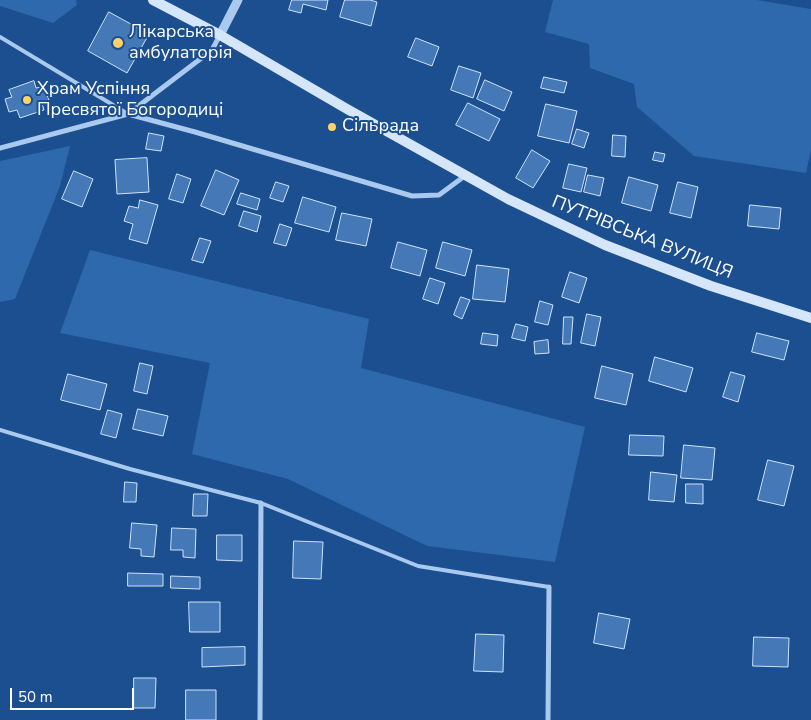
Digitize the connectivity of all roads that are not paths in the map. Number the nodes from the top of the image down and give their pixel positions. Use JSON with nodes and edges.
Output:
{"nodes":[{"id":1,"x":153,"y":0,"type":"edge"},
{"id":2,"x":238,"y":0,"type":"edge"},
{"id":3,"x":220,"y":35,"type":"junction"},
{"id":4,"x":0,"y":37,"type":"edge"},
{"id":5,"x":128,"y":114,"type":"junction"},
{"id":6,"x":0,"y":148,"type":"edge"},
{"id":7,"x":466,"y":175,"type":"junction"},
{"id":8,"x":811,"y":318,"type":"edge"},
{"id":9,"x":0,"y":430,"type":"edge"},
{"id":10,"x":261,"y":503,"type":"junction"},
{"id":11,"x":549,"y":587,"type":"joint"},
{"id":12,"x":260,"y":720,"type":"edge"},
{"id":13,"x":548,"y":720,"type":"edge"}],
"edges":[{"from":1,"to":3,"type":"main road","name":"ПУТРІВСЬКА ВУЛИЦЯ"},
{"from":2,"to":3,"type":"street"},
{"from":3,"to":5,"type":"street"},
{"from":3,"to":7,"type":"main road","name":"ПУТРІВСЬКА ВУЛИЦЯ"},
{"from":4,"to":5,"type":"lane"},
{"from":5,"to":6,"type":"street"},
{"from":5,"to":7,"type":"street"},
{"from":7,"to":8,"type":"main road","name":"ПУТРІВСЬКА ВУЛИЦЯ"},
{"from":9,"to":10,"type":"lane"},
{"from":10,"to":11,"type":"lane"},
{"from":10,"to":12,"type":"street"},
{"from":11,"to":13,"type":"street"}]}
